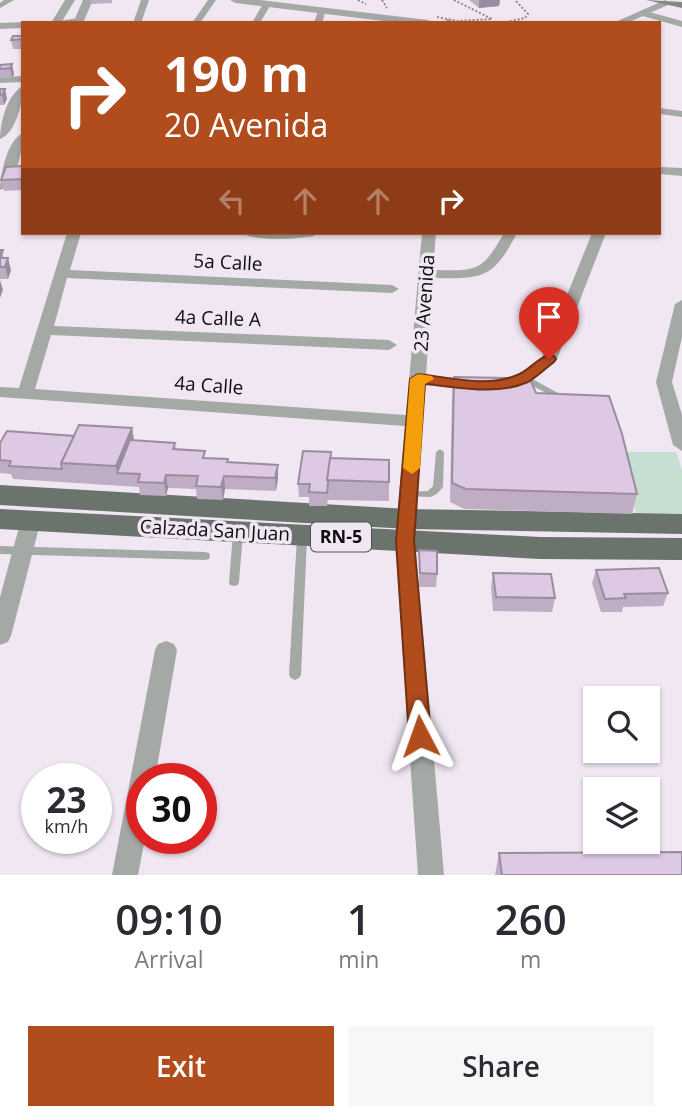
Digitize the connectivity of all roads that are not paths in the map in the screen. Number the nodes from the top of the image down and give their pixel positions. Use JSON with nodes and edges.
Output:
{"nodes":[{"id":1,"x":10,"y":0,"type":"edge"},
{"id":2,"x":70,"y":0,"type":"edge"},
{"id":3,"x":88,"y":0,"type":"edge"},
{"id":4,"x":145,"y":0,"type":"edge"},
{"id":5,"x":212,"y":0,"type":"edge"},
{"id":6,"x":235,"y":0,"type":"edge"},
{"id":7,"x":267,"y":4,"type":"junction"},
{"id":8,"x":682,"y":4,"type":"edge"},
{"id":9,"x":0,"y":6,"type":"edge"},
{"id":10,"x":647,"y":6,"type":"edge"},
{"id":11,"x":322,"y":10,"type":"junction"},
{"id":12,"x":383,"y":16,"type":"edge"},
{"id":13,"x":431,"y":20,"type":"edge"},
{"id":14,"x":55,"y":21,"type":"edge"},
{"id":15,"x":78,"y":21,"type":"edge"},
{"id":16,"x":138,"y":21,"type":"edge"},
{"id":17,"x":197,"y":21,"type":"edge"},
{"id":18,"x":257,"y":21,"type":"edge"},
{"id":19,"x":319,"y":21,"type":"edge"},
{"id":20,"x":623,"y":21,"type":"edge"},
{"id":21,"x":682,"y":24,"type":"edge"},
{"id":22,"x":21,"y":25,"type":"edge"},
{"id":23,"x":0,"y":26,"type":"edge"},
{"id":24,"x":21,"y":79,"type":"edge"},
{"id":25,"x":0,"y":80,"type":"edge"},
{"id":26,"x":21,"y":94,"type":"edge"},
{"id":27,"x":661,"y":111,"type":"edge"},
{"id":28,"x":682,"y":114,"type":"edge"},
{"id":29,"x":0,"y":135,"type":"edge"},
{"id":30,"x":21,"y":144,"type":"edge"},
{"id":31,"x":661,"y":171,"type":"edge"},
{"id":32,"x":682,"y":172,"type":"edge"},
{"id":33,"x":0,"y":186,"type":"edge"},
{"id":34,"x":73,"y":235,"type":"edge"},
{"id":35,"x":429,"y":235,"type":"edge"},
{"id":36,"x":509,"y":235,"type":"edge"},
{"id":37,"x":598,"y":235,"type":"edge"},
{"id":38,"x":62,"y":274,"type":"junction"},
{"id":39,"x":425,"y":274,"type":"junction"},
{"id":40,"x":392,"y":289,"type":"dead end"},
{"id":41,"x":682,"y":304,"type":"edge"},
{"id":42,"x":45,"y":330,"type":"junction"},
{"id":43,"x":677,"y":339,"type":"edge"},
{"id":44,"x":389,"y":345,"type":"dead end"},
{"id":45,"x":524,"y":378,"type":"junction"},
{"id":46,"x":418,"y":379,"type":"junction"},
{"id":47,"x":0,"y":392,"type":"edge"},
{"id":48,"x":26,"y":393,"type":"junction"},
{"id":49,"x":578,"y":405,"type":"edge"},
{"id":50,"x":676,"y":407,"type":"edge"},
{"id":51,"x":415,"y":421,"type":"junction"},
{"id":52,"x":682,"y":444,"type":"edge"},
{"id":53,"x":440,"y":452,"type":"dead end"},
{"id":54,"x":0,"y":495,"type":"edge"},
{"id":55,"x":408,"y":518,"type":"junction"},
{"id":56,"x":0,"y":519,"type":"edge"},
{"id":57,"x":31,"y":520,"type":"junction"},
{"id":58,"x":682,"y":524,"type":"edge"},
{"id":59,"x":238,"y":532,"type":"junction"},
{"id":60,"x":302,"y":535,"type":"junction"},
{"id":61,"x":682,"y":549,"type":"edge"},
{"id":62,"x":0,"y":550,"type":"edge"},
{"id":63,"x":24,"y":550,"type":"junction"},
{"id":64,"x":205,"y":556,"type":"dead end"},
{"id":65,"x":234,"y":582,"type":"dead end"},
{"id":66,"x":0,"y":636,"type":"edge"},
{"id":67,"x":166,"y":650,"type":"dead end"},
{"id":68,"x":295,"y":675,"type":"dead end"},
{"id":69,"x":145,"y":763,"type":"edge"},
{"id":70,"x":129,"y":854,"type":"edge"},
{"id":71,"x":125,"y":875,"type":"edge"},
{"id":72,"x":431,"y":875,"type":"edge"}],
"edges":[{"from":1,"to":9,"type":"street"},
{"from":2,"to":14,"type":"street"},
{"from":3,"to":15,"type":"street"},
{"from":4,"to":16,"type":"street"},
{"from":5,"to":17,"type":"street"},
{"from":6,"to":7,"type":"street"},
{"from":7,"to":11,"type":"street"},
{"from":7,"to":18,"type":"street"},
{"from":8,"to":10,"type":"main road"},
{"from":10,"to":20,"type":"street"},
{"from":10,"to":21,"type":"street"},
{"from":11,"to":12,"type":"street"},
{"from":11,"to":19,"type":"street"},
{"from":12,"to":13,"type":"street"},
{"from":22,"to":23,"type":"street"},
{"from":24,"to":25,"type":"street"},
{"from":26,"to":29,"type":"street"},
{"from":27,"to":28,"type":"street"},
{"from":30,"to":33,"type":"street"},
{"from":31,"to":32,"type":"street"},
{"from":34,"to":38,"type":"street"},
{"from":35,"to":39,"type":"street","name":"23 Avenida"},
{"from":36,"to":39,"type":"street"},
{"from":37,"to":45,"type":"street"},
{"from":38,"to":40,"type":"street","name":"5a Calle"},
{"from":38,"to":42,"type":"street"},
{"from":39,"to":46,"type":"street","name":"23 Avenida"},
{"from":41,"to":43,"type":"street"},
{"from":42,"to":44,"type":"street","name":"4a Calle A"},
{"from":42,"to":48,"type":"street"},
{"from":43,"to":50,"type":"street"},
{"from":45,"to":46,"type":"street"},
{"from":45,"to":49,"type":"lane"},
{"from":46,"to":51,"type":"street","name":"23 Avenida"},
{"from":47,"to":48,"type":"street","name":"4a Calle"},
{"from":48,"to":51,"type":"street","name":"4a Calle"},
{"from":50,"to":52,"type":"street"},
{"from":51,"to":55,"type":"street","name":"23 Avenida"},
{"from":53,"to":55,"type":"lane"},
{"from":54,"to":55,"type":"main road","name":"Calzada San Juan","number":"RN-5"},
{"from":55,"to":58,"type":"main road","name":"Calzada San Juan","number":"RN-5"},
{"from":55,"to":60,"type":"main road","name":"Calzada San Juan","number":"RN-5"},
{"from":55,"to":61,"type":"main road","name":"Calzada San Juan","number":"RN-5"},
{"from":55,"to":72,"type":"street","name":"23 Avenida"},
{"from":56,"to":57,"type":"main road","name":"Calzada San Juan","number":"RN-5"},
{"from":57,"to":59,"type":"main road","name":"Calzada San Juan","number":"RN-5"},
{"from":57,"to":63,"type":"street"},
{"from":59,"to":60,"type":"main road","name":"Calzada San Juan","number":"RN-5"},
{"from":59,"to":65,"type":"lane"},
{"from":60,"to":68,"type":"lane"},
{"from":62,"to":63,"type":"lane"},
{"from":63,"to":64,"type":"lane"},
{"from":63,"to":66,"type":"street"},
{"from":67,"to":69,"type":"street"},
{"from":70,"to":71,"type":"street"}]}
